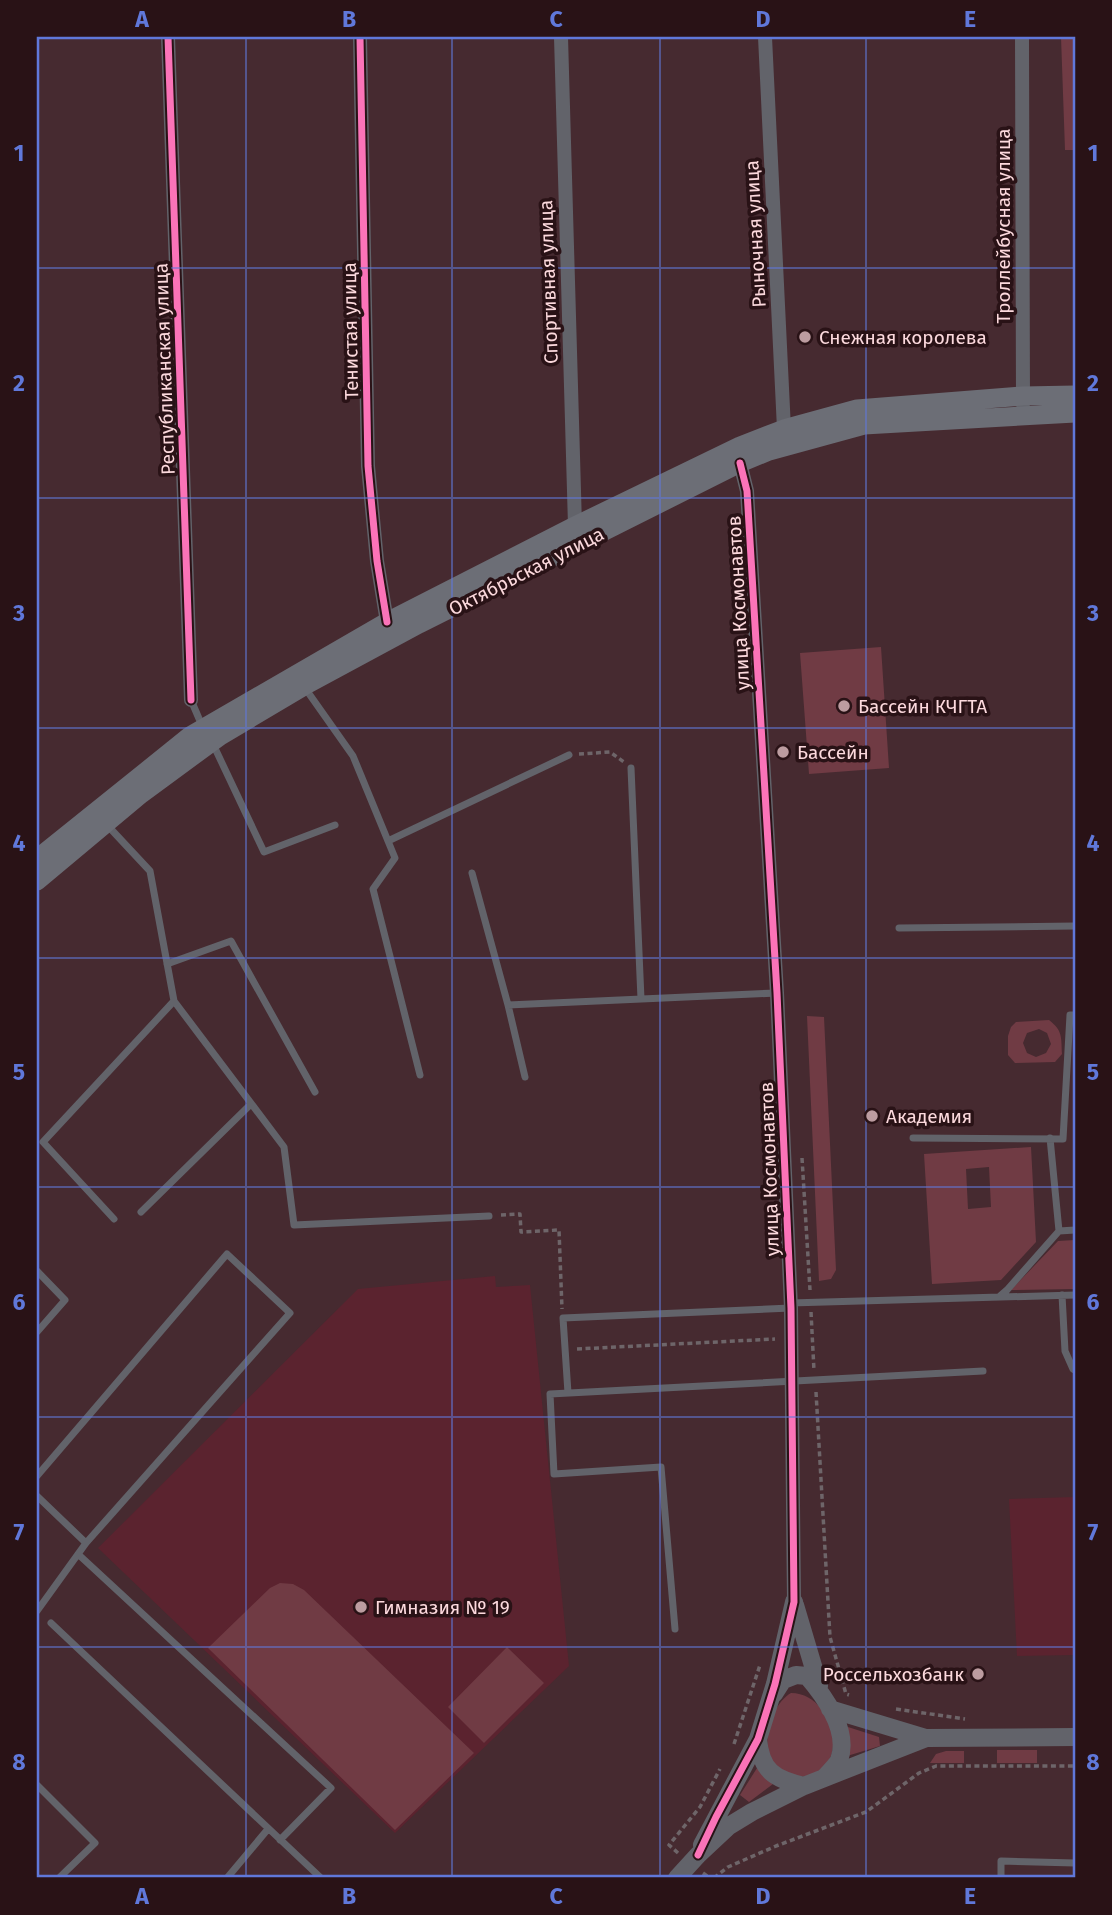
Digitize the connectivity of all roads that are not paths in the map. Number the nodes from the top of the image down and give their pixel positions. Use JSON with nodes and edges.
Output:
{"nodes":[{"id":1,"x":167,"y":37,"type":"edge"},
{"id":2,"x":360,"y":37,"type":"edge"},
{"id":3,"x":561,"y":37,"type":"edge"},
{"id":4,"x":765,"y":37,"type":"edge"},
{"id":5,"x":1022,"y":37,"type":"edge"},
{"id":6,"x":1075,"y":395,"type":"edge"},
{"id":7,"x":1023,"y":406,"type":"junction"},
{"id":8,"x":1075,"y":414,"type":"edge"},
{"id":9,"x":784,"y":429,"type":"junction"},
{"id":10,"x":740,"y":463,"type":"junction"},
{"id":11,"x":575,"y":526,"type":"junction"},
{"id":12,"x":387,"y":622,"type":"junction"},
{"id":13,"x":300,"y":681,"type":"junction"},
{"id":14,"x":191,"y":700,"type":"joint"},
{"id":15,"x":208,"y":735,"type":"junction"},
{"id":16,"x":569,"y":755,"type":"road end"},
{"id":17,"x":631,"y":768,"type":"road end"},
{"id":18,"x":100,"y":818,"type":"junction"},
{"id":19,"x":335,"y":825,"type":"dead end"},
{"id":20,"x":388,"y":841,"type":"junction"},
{"id":21,"x":40,"y":870,"type":"edge"},
{"id":22,"x":472,"y":873,"type":"dead end"},
{"id":23,"x":1075,"y":926,"type":"edge"},
{"id":24,"x":899,"y":928,"type":"dead end"},
{"id":25,"x":167,"y":964,"type":"junction"},
{"id":26,"x":777,"y":993,"type":"junction"},
{"id":27,"x":641,"y":999,"type":"junction"},
{"id":28,"x":174,"y":1001,"type":"junction"},
{"id":29,"x":508,"y":1004,"type":"junction"},
{"id":30,"x":1075,"y":1015,"type":"edge"},
{"id":31,"x":420,"y":1075,"type":"dead end"},
{"id":32,"x":525,"y":1077,"type":"dead end"},
{"id":33,"x":315,"y":1092,"type":"dead end"},
{"id":34,"x":251,"y":1104,"type":"junction"},
{"id":35,"x":913,"y":1138,"type":"dead end"},
{"id":36,"x":1050,"y":1138,"type":"junction"},
{"id":37,"x":141,"y":1212,"type":"dead end"},
{"id":38,"x":489,"y":1216,"type":"road end"},
{"id":39,"x":114,"y":1219,"type":"dead end"},
{"id":40,"x":1075,"y":1230,"type":"edge"},
{"id":41,"x":1059,"y":1231,"type":"junction"},
{"id":42,"x":37,"y":1271,"type":"edge"},
{"id":43,"x":1062,"y":1295,"type":"junction"},
{"id":44,"x":1075,"y":1295,"type":"edge"},
{"id":45,"x":999,"y":1297,"type":"junction"},
{"id":46,"x":791,"y":1306,"type":"junction"},
{"id":47,"x":37,"y":1332,"type":"edge"},
{"id":48,"x":1075,"y":1370,"type":"edge"},
{"id":49,"x":983,"y":1371,"type":"dead end"},
{"id":50,"x":792,"y":1382,"type":"junction"},
{"id":51,"x":568,"y":1393,"type":"junction"},
{"id":52,"x":37,"y":1476,"type":"edge"},
{"id":53,"x":37,"y":1496,"type":"edge"},
{"id":54,"x":86,"y":1544,"type":"junction"},
{"id":55,"x":79,"y":1555,"type":"junction"},
{"id":56,"x":794,"y":1602,"type":"junction"},
{"id":57,"x":37,"y":1611,"type":"edge"},
{"id":58,"x":51,"y":1623,"type":"dead end"},
{"id":59,"x":675,"y":1629,"type":"dead end"},
{"id":60,"x":821,"y":1692,"type":"junction"},
{"id":61,"x":771,"y":1700,"type":"junction"},
{"id":62,"x":830,"y":1709,"type":"junction"},
{"id":63,"x":1075,"y":1737,"type":"edge"},
{"id":64,"x":926,"y":1738,"type":"junction"},
{"id":65,"x":758,"y":1739,"type":"junction"},
{"id":66,"x":824,"y":1778,"type":"junction"},
{"id":67,"x":37,"y":1785,"type":"edge"},
{"id":68,"x":804,"y":1786,"type":"junction"},
{"id":69,"x":268,"y":1829,"type":"junction"},
{"id":70,"x":280,"y":1840,"type":"junction"},
{"id":71,"x":698,"y":1855,"type":"junction"},
{"id":72,"x":1075,"y":1863,"type":"edge"},
{"id":73,"x":59,"y":1878,"type":"edge"},
{"id":74,"x":227,"y":1878,"type":"edge"},
{"id":75,"x":321,"y":1878,"type":"edge"},
{"id":76,"x":677,"y":1878,"type":"edge"},
{"id":77,"x":1001,"y":1878,"type":"edge"}],
"edges":[{"from":1,"to":14,"type":"street","name":"Республиканская улица"},
{"from":2,"to":12,"type":"street","name":"Тенистая улица"},
{"from":3,"to":11,"type":"street","name":"Спортивная улица"},
{"from":4,"to":9,"type":"street","name":"Рыночная улица"},
{"from":5,"to":7,"type":"street","name":"Троллейбусная улица"},
{"from":6,"to":7,"type":"main road","name":"Октябрьская улица"},
{"from":7,"to":8,"type":"main road","name":"Октябрьская улица"},
{"from":7,"to":9,"type":"main road","name":"Октябрьская улица"},
{"from":7,"to":10,"type":"main road","name":"Октябрьская улица"},
{"from":9,"to":11,"type":"main road","name":"Октябрьская улица"},
{"from":10,"to":13,"type":"main road","name":"Октябрьская улица"},
{"from":10,"to":26,"type":"street","name":"улица Космонавтов"},
{"from":11,"to":12,"type":"main road","name":"Октябрьская улица"},
{"from":12,"to":13,"type":"main road","name":"Октябрьская улица"},
{"from":13,"to":15,"type":"main road","name":"Октябрьская улица"},
{"from":13,"to":20,"type":"lane"},
{"from":14,"to":15,"type":"lane"},
{"from":15,"to":18,"type":"main road","name":"Октябрьская улица"},
{"from":15,"to":19,"type":"lane"},
{"from":16,"to":20,"type":"lane"},
{"from":17,"to":27,"type":"lane"},
{"from":18,"to":21,"type":"main road","name":"Октябрьская улица"},
{"from":18,"to":25,"type":"lane"},
{"from":20,"to":31,"type":"lane"},
{"from":22,"to":29,"type":"lane"},
{"from":23,"to":24,"type":"lane"},
{"from":25,"to":28,"type":"lane"},
{"from":25,"to":33,"type":"lane"},
{"from":26,"to":27,"type":"lane"},
{"from":26,"to":46,"type":"street","name":"улица Космонавтов"},
{"from":27,"to":29,"type":"lane"},
{"from":28,"to":34,"type":"lane"},
{"from":28,"to":39,"type":"lane"},
{"from":29,"to":32,"type":"lane"},
{"from":30,"to":36,"type":"lane"},
{"from":34,"to":37,"type":"lane"},
{"from":34,"to":38,"type":"lane"},
{"from":35,"to":36,"type":"lane"},
{"from":36,"to":41,"type":"lane"},
{"from":40,"to":41,"type":"lane"},
{"from":41,"to":45,"type":"lane"},
{"from":42,"to":47,"type":"lane"},
{"from":43,"to":44,"type":"lane"},
{"from":43,"to":45,"type":"lane"},
{"from":43,"to":48,"type":"lane"},
{"from":45,"to":46,"type":"lane"},
{"from":46,"to":50,"type":"street","name":"улица Космонавтов"},
{"from":46,"to":51,"type":"lane"},
{"from":49,"to":50,"type":"lane"},
{"from":50,"to":51,"type":"lane"},
{"from":50,"to":56,"type":"street","name":"улица Космонавтов"},
{"from":51,"to":59,"type":"lane"},
{"from":52,"to":54,"type":"lane"},
{"from":53,"to":54,"type":"lane"},
{"from":54,"to":55,"type":"lane"},
{"from":55,"to":57,"type":"lane"},
{"from":55,"to":70,"type":"lane"},
{"from":56,"to":60,"type":"street","name":"улица Космонавтов"},
{"from":56,"to":61,"type":"street","name":"улица Космонавтов"},
{"from":58,"to":69,"type":"lane"},
{"from":60,"to":61,"type":"street","name":"улица Космонавтов"},
{"from":60,"to":62,"type":"street","name":"улица Космонавтов"},
{"from":61,"to":65,"type":"street","name":"улица Космонавтов"},
{"from":62,"to":64,"type":"street","name":"улица Космонавтов"},
{"from":62,"to":66,"type":"street","name":"улица Космонавтов"},
{"from":63,"to":64,"type":"street","name":"улица Космонавтов"},
{"from":64,"to":66,"type":"street","name":"улица Космонавтов"},
{"from":65,"to":68,"type":"street"},
{"from":65,"to":71,"type":"street","name":"улица Космонавтов"},
{"from":66,"to":68,"type":"street","name":"улица Космонавтов"},
{"from":67,"to":73,"type":"lane"},
{"from":68,"to":71,"type":"street","name":"улица Космонавтов"},
{"from":69,"to":70,"type":"lane"},
{"from":69,"to":74,"type":"lane"},
{"from":70,"to":75,"type":"lane"},
{"from":71,"to":76,"type":"street","name":"улица Космонавтов"},
{"from":72,"to":77,"type":"lane"}]}
